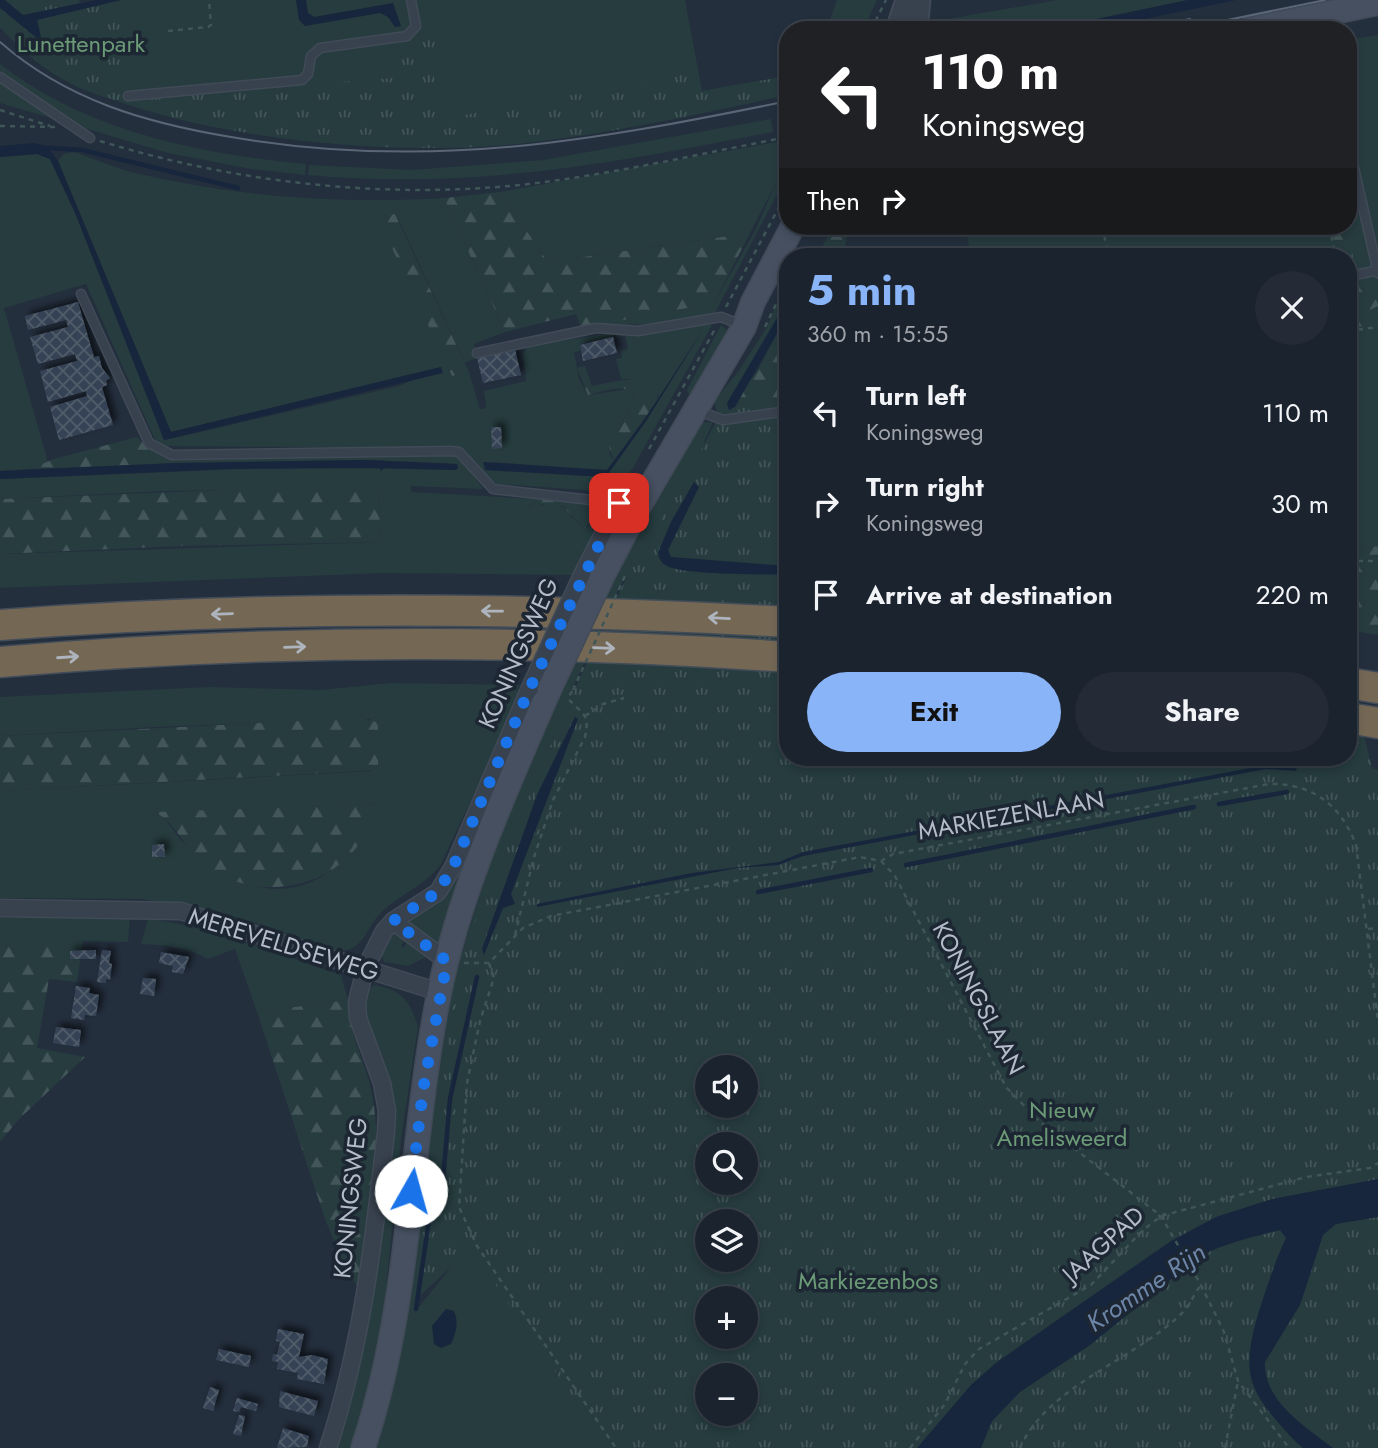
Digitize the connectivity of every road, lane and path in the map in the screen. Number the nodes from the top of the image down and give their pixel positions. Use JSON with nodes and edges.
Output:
{"nodes":[{"id":1,"x":209,"y":0,"type":"edge"},
{"id":2,"x":411,"y":0,"type":"edge"},
{"id":3,"x":886,"y":0,"type":"edge"},
{"id":4,"x":906,"y":0,"type":"edge"},
{"id":5,"x":920,"y":0,"type":"edge"},
{"id":6,"x":1378,"y":3,"type":"edge"},
{"id":7,"x":876,"y":21,"type":"edge"},
{"id":8,"x":899,"y":21,"type":"edge"},
{"id":9,"x":918,"y":21,"type":"edge"},
{"id":10,"x":1291,"y":21,"type":"edge"},
{"id":11,"x":168,"y":31,"type":"dead end"},
{"id":12,"x":0,"y":78,"type":"edge"},
{"id":13,"x":128,"y":96,"type":"dead end"},
{"id":14,"x":0,"y":110,"type":"edge"},
{"id":15,"x":0,"y":126,"type":"edge"},
{"id":16,"x":55,"y":127,"type":"junction"},
{"id":17,"x":90,"y":138,"type":"junction"},
{"id":18,"x":779,"y":139,"type":"edge"},
{"id":19,"x":1357,"y":182,"type":"edge"},
{"id":20,"x":779,"y":207,"type":"edge"},
{"id":21,"x":779,"y":253,"type":"edge"},
{"id":22,"x":1377,"y":272,"type":"edge"},
{"id":23,"x":1357,"y":275,"type":"edge"},
{"id":24,"x":779,"y":280,"type":"edge"},
{"id":25,"x":81,"y":294,"type":"dead end"},
{"id":26,"x":721,"y":317,"type":"junction"},
{"id":27,"x":744,"y":327,"type":"junction"},
{"id":28,"x":1378,"y":327,"type":"edge"},
{"id":29,"x":1357,"y":330,"type":"edge"},
{"id":30,"x":477,"y":353,"type":"dead end"},
{"id":31,"x":696,"y":409,"type":"junction"},
{"id":32,"x":779,"y":412,"type":"edge"},
{"id":33,"x":645,"y":457,"type":"dead end"},
{"id":34,"x":619,"y":503,"type":"joint"},
{"id":35,"x":1357,"y":561,"type":"edge"},
{"id":36,"x":1378,"y":561,"type":"edge"},
{"id":37,"x":604,"y":575,"type":"junction"},
{"id":38,"x":779,"y":622,"type":"edge"},
{"id":39,"x":0,"y":625,"type":"edge"},
{"id":40,"x":779,"y":657,"type":"edge"},
{"id":41,"x":0,"y":662,"type":"edge"},
{"id":42,"x":1357,"y":684,"type":"edge"},
{"id":43,"x":1378,"y":688,"type":"edge"},
{"id":44,"x":539,"y":690,"type":"junction"},
{"id":45,"x":624,"y":698,"type":"dead end"},
{"id":46,"x":585,"y":716,"type":"junction"},
{"id":47,"x":1357,"y":720,"type":"edge"},
{"id":48,"x":1378,"y":723,"type":"edge"},
{"id":49,"x":881,"y":861,"type":"junction"},
{"id":50,"x":0,"y":908,"type":"edge"},
{"id":51,"x":393,"y":921,"type":"junction"},
{"id":52,"x":1378,"y":928,"type":"edge"},
{"id":53,"x":1368,"y":929,"type":"junction"},
{"id":54,"x":515,"y":936,"type":"junction"},
{"id":55,"x":447,"y":961,"type":"junction"},
{"id":56,"x":489,"y":963,"type":"junction"},
{"id":57,"x":365,"y":968,"type":"junction"},
{"id":58,"x":439,"y":992,"type":"junction"},
{"id":59,"x":1378,"y":1021,"type":"edge"},
{"id":60,"x":1378,"y":1163,"type":"edge"},
{"id":61,"x":1161,"y":1216,"type":"junction"},
{"id":62,"x":1201,"y":1285,"type":"junction"},
{"id":63,"x":1238,"y":1381,"type":"junction"},
{"id":64,"x":328,"y":1448,"type":"edge"},
{"id":65,"x":363,"y":1448,"type":"edge"},
{"id":66,"x":616,"y":1448,"type":"edge"},
{"id":67,"x":910,"y":1448,"type":"edge"},
{"id":68,"x":1020,"y":1448,"type":"edge"},
{"id":69,"x":1224,"y":1448,"type":"edge"},
{"id":70,"x":1289,"y":1448,"type":"edge"}],
"edges":[{"from":1,"to":11,"type":"path"},
{"from":2,"to":13,"type":"lane"},
{"from":3,"to":7,"type":"path"},
{"from":4,"to":8,"type":"street"},
{"from":5,"to":9,"type":"street"},
{"from":6,"to":10,"type":"main road"},
{"from":12,"to":17,"type":"lane"},
{"from":14,"to":16,"type":"path"},
{"from":15,"to":16,"type":"path"},
{"from":16,"to":17,"type":"path"},
{"from":17,"to":18,"type":"path"},
{"from":19,"to":22,"type":"lane"},
{"from":20,"to":26,"type":"path"},
{"from":21,"to":27,"type":"main road","name":"KONINGSWEG"},
{"from":22,"to":23,"type":"lane"},
{"from":24,"to":27,"type":"main road","name":"KONINGSWEG"},
{"from":25,"to":34,"type":"lane"},
{"from":26,"to":27,"type":"lane"},
{"from":26,"to":30,"type":"lane"},
{"from":26,"to":33,"type":"path"},
{"from":27,"to":31,"type":"main road","name":"KONINGSWEG"},
{"from":28,"to":29,"type":"path"},
{"from":31,"to":32,"type":"lane"},
{"from":31,"to":37,"type":"main road","name":"KONINGSWEG"},
{"from":34,"to":37,"type":"street","name":"KONINGSWEG"},
{"from":35,"to":36,"type":"path"},
{"from":37,"to":44,"type":"main road","name":"KONINGSWEG","bridge":true},
{"from":37,"to":46,"type":"path","bridge":true},
{"from":38,"to":39,"type":"highway","one_way":true},
{"from":41,"to":40,"type":"highway","one_way":true},
{"from":42,"to":43,"type":"highway"},
{"from":44,"to":51,"type":"street","name":"KONINGSWEG"},
{"from":44,"to":55,"type":"main road","name":"KONINGSWEG"},
{"from":45,"to":46,"type":"path"},
{"from":46,"to":54,"type":"path"},
{"from":47,"to":48,"type":"highway"},
{"from":49,"to":53,"type":"path","name":"MARKIEZENLAAN"},
{"from":49,"to":54,"type":"path","name":"MARKIEZENLAAN"},
{"from":49,"to":61,"type":"path","name":"KONINGSLAAN"},
{"from":50,"to":57,"type":"street","name":"MEREVELDSEWEG"},
{"from":51,"to":55,"type":"street"},
{"from":51,"to":57,"type":"street","name":"KONINGSWEG"},
{"from":52,"to":53,"type":"path"},
{"from":53,"to":59,"type":"path","name":"MARKIEZENLAAN"},
{"from":54,"to":56,"type":"path","name":"MARKIEZENLAAN"},
{"from":55,"to":56,"type":"path"},
{"from":55,"to":58,"type":"main road","name":"KONINGSWEG"},
{"from":56,"to":66,"type":"path"},
{"from":57,"to":58,"type":"street","name":"MEREVELDSEWEG"},
{"from":57,"to":64,"type":"street","name":"KONINGSWEG"},
{"from":58,"to":65,"type":"main road","name":"KONINGSWEG"},
{"from":60,"to":61,"type":"path","name":"JAAGPAD"},
{"from":61,"to":62,"type":"path"},
{"from":61,"to":67,"type":"path","name":"JAAGPAD"},
{"from":62,"to":63,"type":"path"},
{"from":62,"to":68,"type":"path"},
{"from":63,"to":69,"type":"path"},
{"from":63,"to":70,"type":"path"}]}
